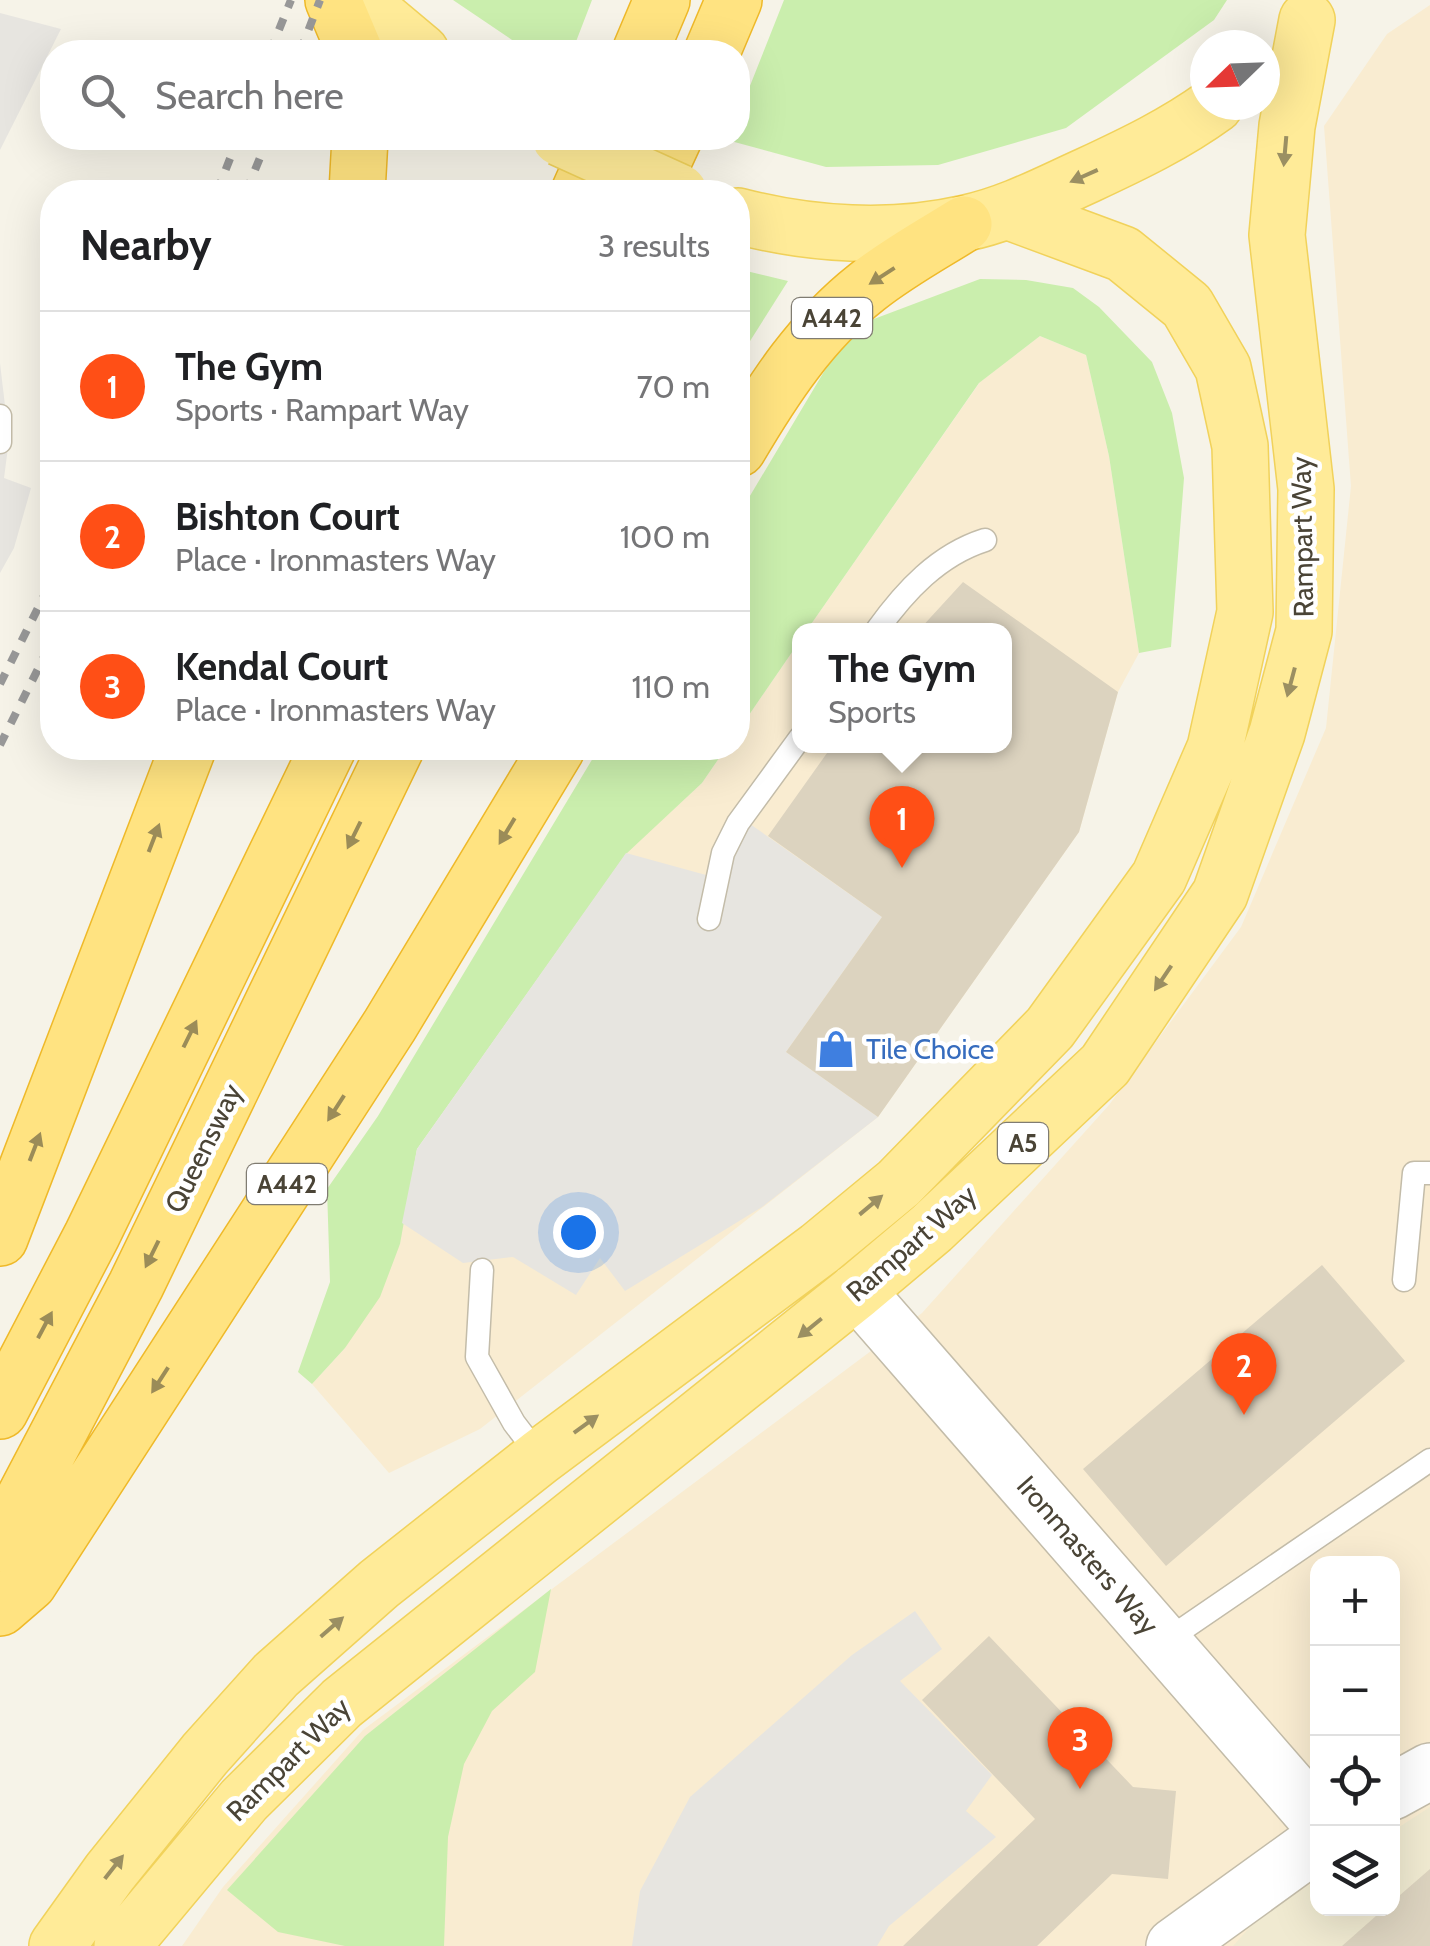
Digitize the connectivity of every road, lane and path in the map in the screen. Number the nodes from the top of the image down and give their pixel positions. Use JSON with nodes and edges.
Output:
{"nodes":[{"id":1,"x":662,"y":0,"type":"edge"},
{"id":2,"x":734,"y":0,"type":"edge"},
{"id":3,"x":1313,"y":10,"type":"edge"},
{"id":4,"x":356,"y":24,"type":"edge"},
{"id":5,"x":394,"y":40,"type":"edge"},
{"id":6,"x":645,"y":40,"type":"edge"},
{"id":7,"x":717,"y":40,"type":"edge"},
{"id":8,"x":1280,"y":46,"type":"edge"},
{"id":9,"x":1195,"y":120,"type":"edge"},
{"id":10,"x":359,"y":150,"type":"edge"},
{"id":11,"x":587,"y":150,"type":"edge"},
{"id":12,"x":598,"y":150,"type":"edge"},
{"id":13,"x":668,"y":150,"type":"edge"},
{"id":14,"x":358,"y":180,"type":"edge"},
{"id":15,"x":584,"y":180,"type":"edge"},
{"id":16,"x":653,"y":180,"type":"edge"},
{"id":17,"x":655,"y":180,"type":"edge"},
{"id":18,"x":986,"y":218,"type":"junction"},
{"id":19,"x":750,"y":219,"type":"edge"},
{"id":20,"x":0,"y":416,"type":"edge"},
{"id":21,"x":750,"y":429,"type":"edge"},
{"id":22,"x":0,"y":442,"type":"edge"},
{"id":23,"x":985,"y":540,"type":"dead end"},
{"id":24,"x":883,"y":623,"type":"edge"},
{"id":25,"x":792,"y":749,"type":"edge"},
{"id":26,"x":183,"y":760,"type":"edge"},
{"id":27,"x":322,"y":760,"type":"edge"},
{"id":28,"x":390,"y":760,"type":"edge"},
{"id":29,"x":550,"y":760,"type":"edge"},
{"id":30,"x":708,"y":919,"type":"dead end"},
{"id":31,"x":1430,"y":1173,"type":"edge"},
{"id":32,"x":0,"y":1238,"type":"edge"},
{"id":33,"x":482,"y":1270,"type":"dead end"},
{"id":34,"x":1404,"y":1280,"type":"dead end"},
{"id":35,"x":857,"y":1291,"type":"junction"},
{"id":36,"x":0,"y":1411,"type":"edge"},
{"id":37,"x":540,"y":1457,"type":"junction"},
{"id":38,"x":1430,"y":1460,"type":"edge"},
{"id":39,"x":0,"y":1544,"type":"edge"},
{"id":40,"x":0,"y":1608,"type":"edge"},
{"id":41,"x":1164,"y":1642,"type":"junction"},
{"id":42,"x":1310,"y":1811,"type":"edge"},
{"id":43,"x":1310,"y":1848,"type":"edge"},
{"id":44,"x":57,"y":1946,"type":"edge"},
{"id":45,"x":122,"y":1946,"type":"edge"},
{"id":46,"x":1174,"y":1946,"type":"edge"}],
"edges":[{"from":1,"to":6,"type":"highway"},
{"from":2,"to":7,"type":"highway"},
{"from":3,"to":8,"type":"main road"},
{"from":3,"to":35,"type":"main road","name":"Rampart Way","number":"A5","one_way":true},
{"from":4,"to":5,"type":"main road"},
{"from":9,"to":18,"type":"main road","one_way":true},
{"from":10,"to":14,"type":"highway"},
{"from":11,"to":16,"type":"main road","bridge":true},
{"from":12,"to":15,"type":"highway"},
{"from":13,"to":17,"type":"highway"},
{"from":18,"to":19,"type":"main road"},
{"from":18,"to":21,"type":"highway","number":"A442","one_way":true},
{"from":37,"to":18,"type":"main road","name":"Rampart Way","number":"A5","one_way":true},
{"from":20,"to":22,"type":"lane"},
{"from":23,"to":24,"type":"lane"},
{"from":25,"to":30,"type":"lane"},
{"from":32,"to":26,"type":"highway","one_way":true},
{"from":36,"to":27,"type":"highway","one_way":true},
{"from":28,"to":39,"type":"highway","name":"Queensway","one_way":true},
{"from":29,"to":40,"type":"highway","number":"A442","one_way":true},
{"from":31,"to":34,"type":"lane"},
{"from":33,"to":37,"type":"lane"},
{"from":35,"to":41,"type":"street","name":"Ironmasters Way"},
{"from":35,"to":45,"type":"main road","name":"Rampart Way","number":"A5","one_way":true},
{"from":44,"to":37,"type":"main road","name":"Rampart Way","number":"A5","one_way":true},
{"from":38,"to":41,"type":"lane"},
{"from":41,"to":42,"type":"street","name":"Ironmasters Way"},
{"from":43,"to":46,"type":"street"}]}
